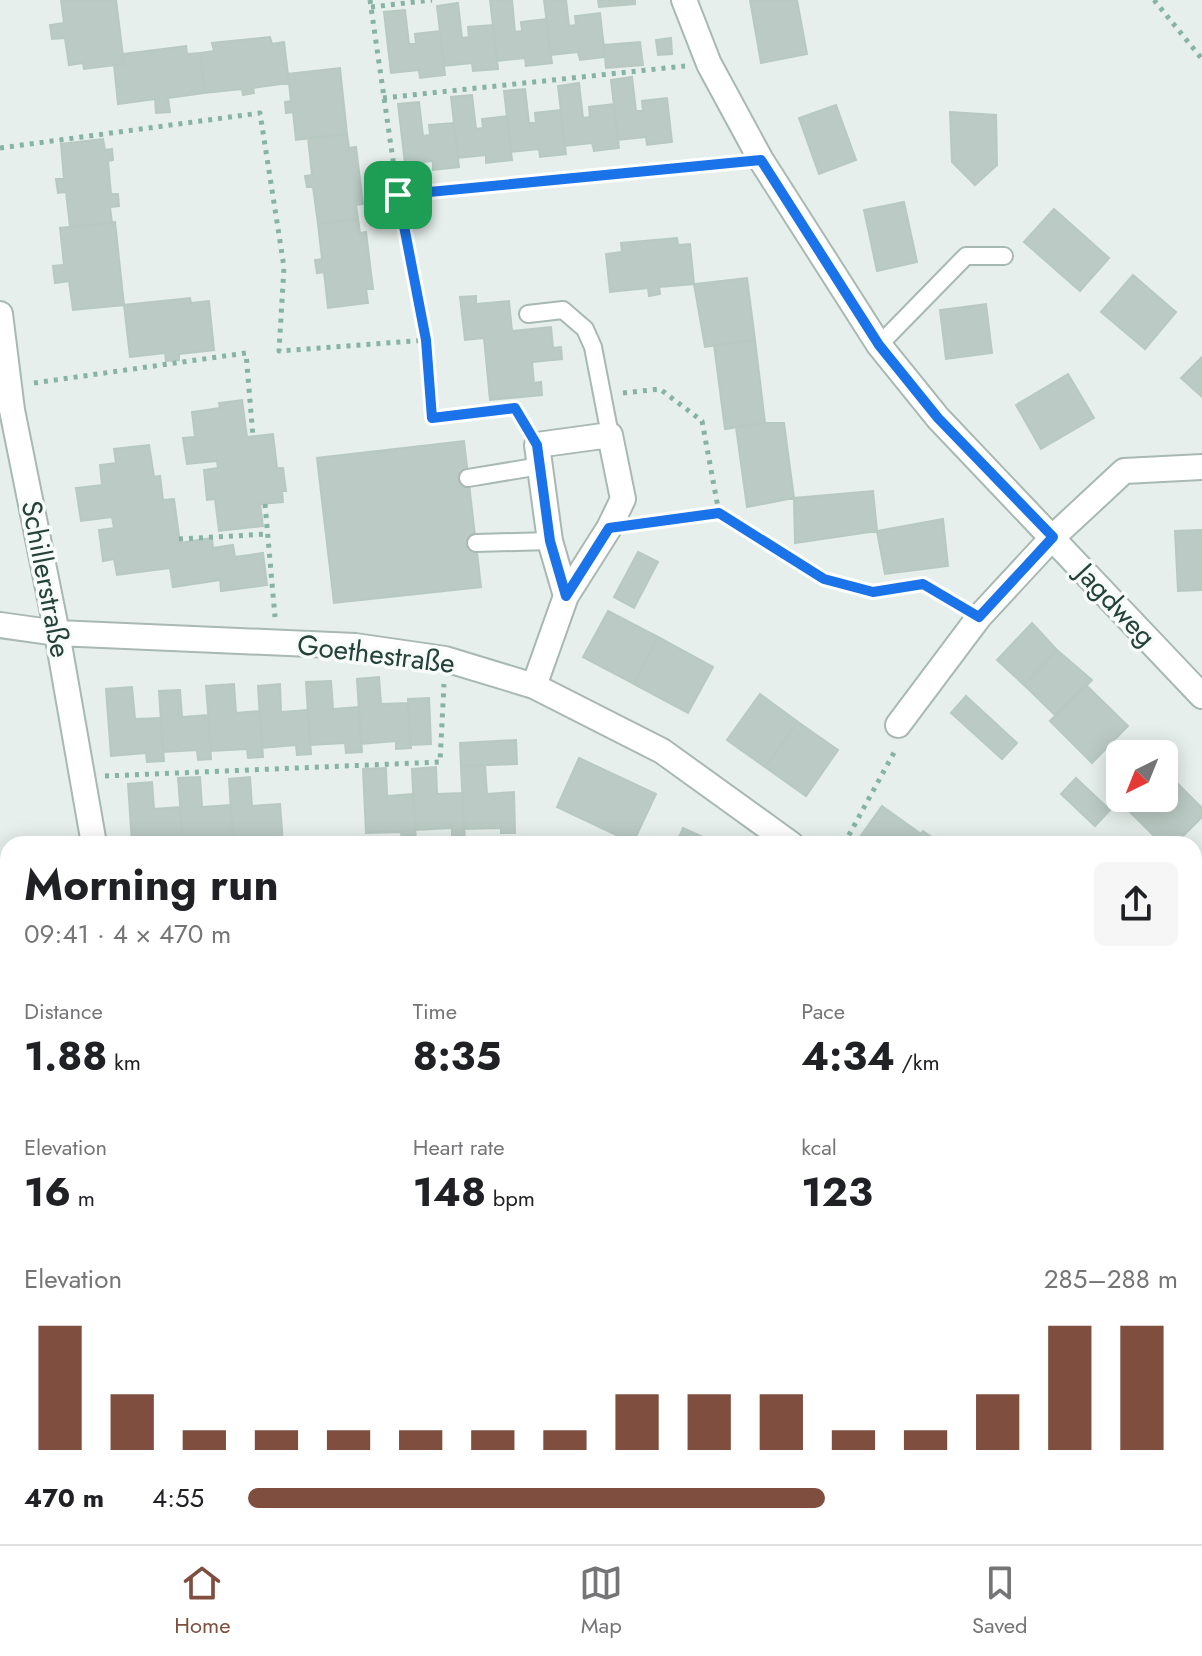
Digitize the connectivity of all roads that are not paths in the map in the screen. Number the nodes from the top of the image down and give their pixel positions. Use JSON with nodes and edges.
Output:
{"nodes":[{"id":1,"x":684,"y":0,"type":"edge"},
{"id":2,"x":1004,"y":256,"type":"dead end"},
{"id":3,"x":0,"y":314,"type":"edge"},
{"id":4,"x":528,"y":314,"type":"dead end"},
{"id":5,"x":879,"y":345,"type":"junction"},
{"id":6,"x":610,"y":435,"type":"junction"},
{"id":7,"x":538,"y":456,"type":"junction"},
{"id":8,"x":1202,"y":467,"type":"edge"},
{"id":9,"x":468,"y":478,"type":"dead end"},
{"id":10,"x":1053,"y":537,"type":"junction"},
{"id":11,"x":550,"y":541,"type":"junction"},
{"id":12,"x":476,"y":543,"type":"dead end"},
{"id":13,"x":566,"y":596,"type":"junction"},
{"id":14,"x":0,"y":625,"type":"edge"},
{"id":15,"x":57,"y":633,"type":"junction"},
{"id":16,"x":534,"y":686,"type":"junction"},
{"id":17,"x":1202,"y":696,"type":"edge"},
{"id":18,"x":898,"y":725,"type":"road end"},
{"id":19,"x":93,"y":836,"type":"edge"},
{"id":20,"x":780,"y":836,"type":"edge"}],
"edges":[{"from":1,"to":5,"type":"street","name":"Jagdweg"},
{"from":2,"to":5,"type":"lane"},
{"from":3,"to":15,"type":"street","name":"Schillerstraße"},
{"from":4,"to":6,"type":"lane"},
{"from":5,"to":10,"type":"street","name":"Jagdweg"},
{"from":6,"to":7,"type":"street"},
{"from":6,"to":13,"type":"street"},
{"from":7,"to":9,"type":"lane"},
{"from":7,"to":11,"type":"street"},
{"from":8,"to":10,"type":"street"},
{"from":10,"to":17,"type":"street","name":"Jagdweg"},
{"from":10,"to":18,"type":"street"},
{"from":11,"to":12,"type":"lane"},
{"from":11,"to":13,"type":"street"},
{"from":13,"to":16,"type":"street"},
{"from":14,"to":15,"type":"street","name":"Goethestraße"},
{"from":15,"to":16,"type":"street","name":"Goethestraße"},
{"from":15,"to":19,"type":"street","name":"Schillerstraße"},
{"from":16,"to":20,"type":"street","name":"Goethestraße"}]}
